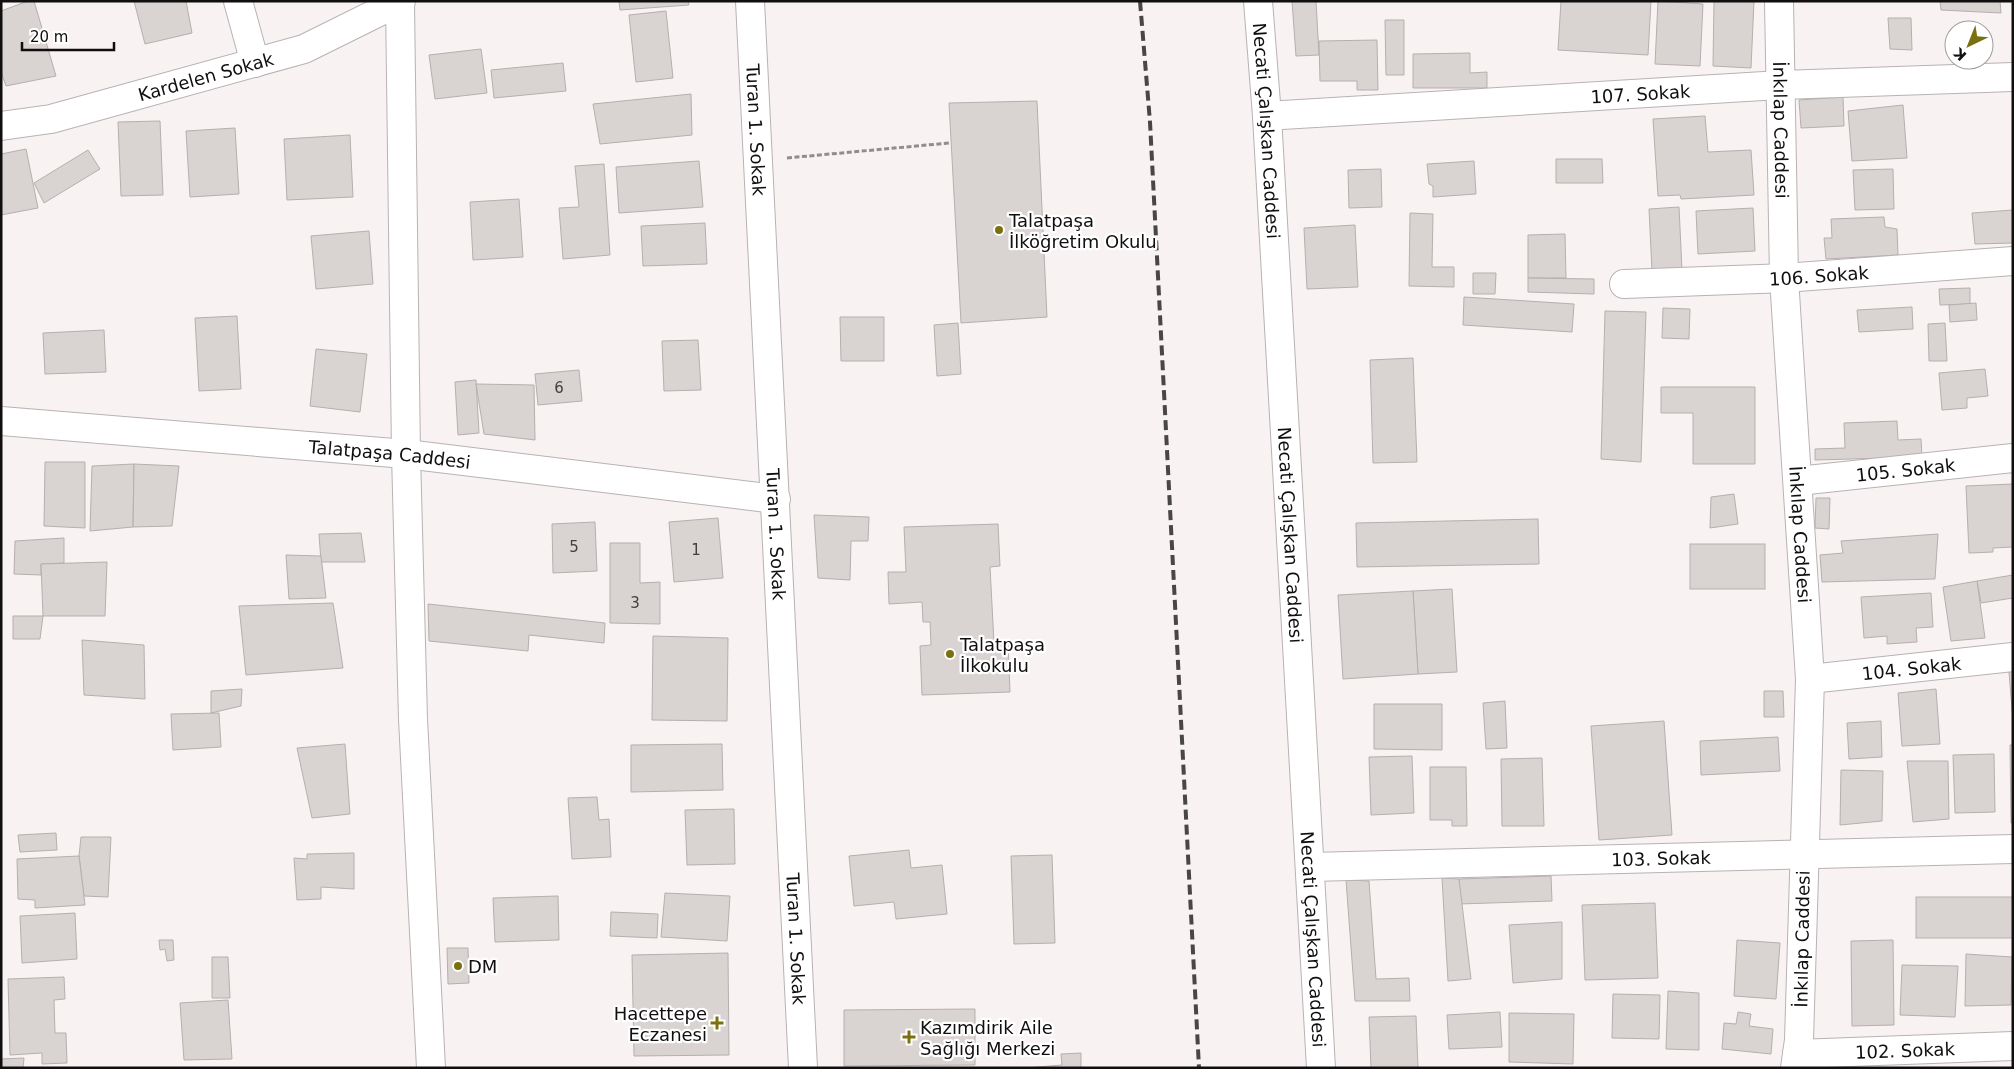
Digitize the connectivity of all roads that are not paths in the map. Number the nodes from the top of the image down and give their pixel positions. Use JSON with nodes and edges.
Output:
{"nodes":[{"id":1,"x":238,"y":1,"type":"edge"},
{"id":2,"x":750,"y":1,"type":"edge"},
{"id":3,"x":1258,"y":1,"type":"edge"},
{"id":4,"x":1779,"y":1,"type":"edge"},
{"id":5,"x":401,"y":2,"type":"edge"},
{"id":6,"x":255,"y":63,"type":"junction"},
{"id":7,"x":2013,"y":78,"type":"edge"},
{"id":8,"x":1781,"y":85,"type":"junction"},
{"id":9,"x":1267,"y":116,"type":"junction"},
{"id":10,"x":1,"y":126,"type":"edge"},
{"id":11,"x":2013,"y":261,"type":"edge"},
{"id":12,"x":1784,"y":278,"type":"junction"},
{"id":13,"x":1624,"y":284,"type":"dead end"},
{"id":14,"x":1,"y":421,"type":"edge"},
{"id":15,"x":406,"y":454,"type":"junction"},
{"id":16,"x":2013,"y":458,"type":"edge"},
{"id":17,"x":1798,"y":481,"type":"junction"},
{"id":18,"x":776,"y":499,"type":"junction"},
{"id":19,"x":2013,"y":657,"type":"edge"},
{"id":20,"x":1810,"y":678,"type":"junction"},
{"id":21,"x":2013,"y":849,"type":"edge"},
{"id":22,"x":1804,"y":854,"type":"junction"},
{"id":23,"x":1310,"y":867,"type":"junction"},
{"id":24,"x":2013,"y":1046,"type":"edge"},
{"id":25,"x":1796,"y":1061,"type":"edge"},
{"id":26,"x":431,"y":1068,"type":"edge"},
{"id":27,"x":803,"y":1068,"type":"edge"},
{"id":28,"x":1322,"y":1068,"type":"edge"}],
"edges":[{"from":1,"to":6,"type":"street"},
{"from":2,"to":18,"type":"street","name":"Turan 1. Sokak"},
{"from":3,"to":9,"type":"street","name":"Necati Çalışkan Caddesi"},
{"from":4,"to":8,"type":"street","name":"İnkılap Caddesi"},
{"from":5,"to":6,"type":"street","name":"Kardelen Sokak"},
{"from":5,"to":15,"type":"street"},
{"from":6,"to":10,"type":"street","name":"Kardelen Sokak"},
{"from":7,"to":8,"type":"street","name":"107. Sokak"},
{"from":8,"to":9,"type":"street","name":"107. Sokak"},
{"from":8,"to":12,"type":"street","name":"İnkılap Caddesi"},
{"from":9,"to":23,"type":"street","name":"Necati Çalışkan Caddesi"},
{"from":11,"to":12,"type":"street","name":"106. Sokak"},
{"from":12,"to":13,"type":"street","name":"106. Sokak"},
{"from":12,"to":17,"type":"street","name":"İnkılap Caddesi"},
{"from":14,"to":15,"type":"street","name":"Talatpaşa Caddesi"},
{"from":15,"to":18,"type":"street","name":"Talatpaşa Caddesi"},
{"from":15,"to":26,"type":"street"},
{"from":16,"to":17,"type":"street","name":"105. Sokak"},
{"from":17,"to":20,"type":"street","name":"İnkılap Caddesi"},
{"from":18,"to":27,"type":"street","name":"Turan 1. Sokak"},
{"from":19,"to":20,"type":"street","name":"104. Sokak"},
{"from":20,"to":22,"type":"street","name":"İnkılap Caddesi"},
{"from":21,"to":22,"type":"street","name":"103. Sokak"},
{"from":22,"to":23,"type":"street","name":"103. Sokak"},
{"from":22,"to":25,"type":"street","name":"İnkılap Caddesi"},
{"from":23,"to":28,"type":"street","name":"Necati Çalışkan Caddesi"},
{"from":24,"to":25,"type":"street","name":"102. Sokak"}]}
